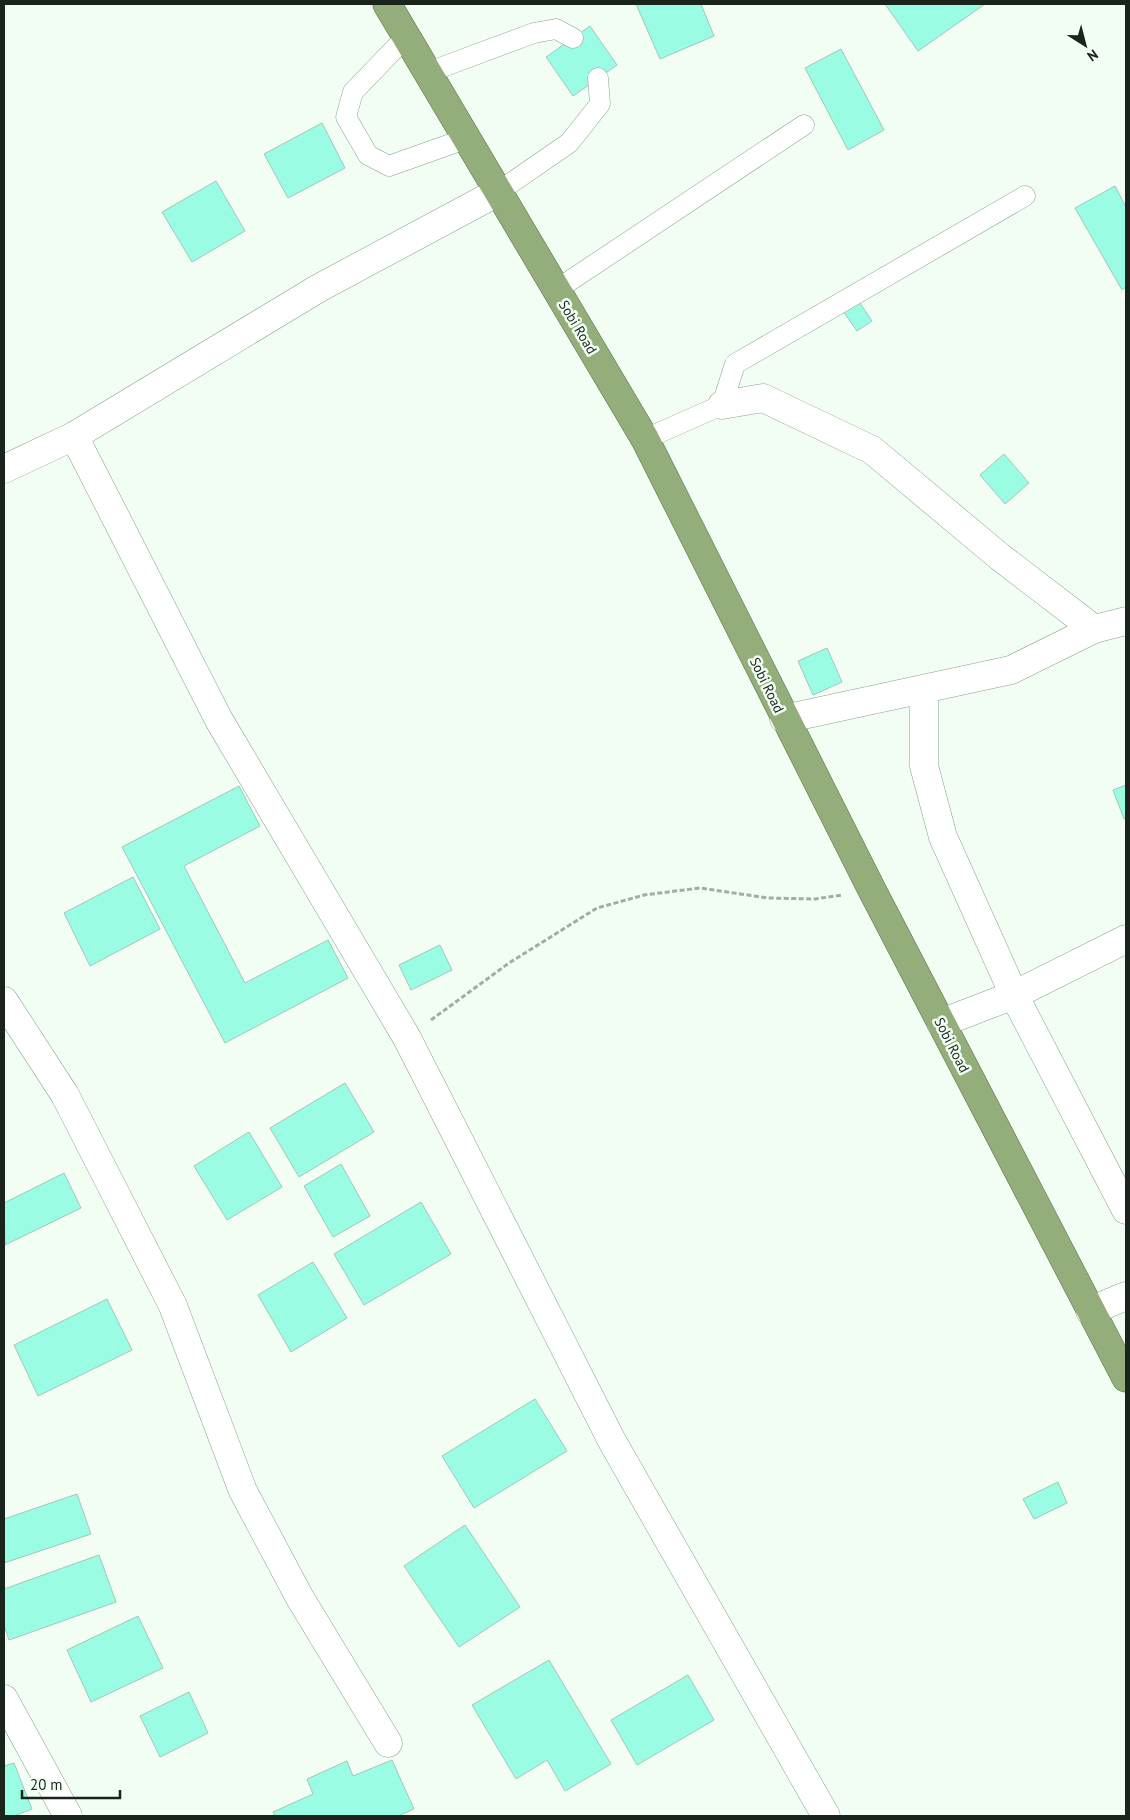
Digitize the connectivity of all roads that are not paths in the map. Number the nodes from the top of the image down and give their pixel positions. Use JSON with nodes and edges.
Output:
{"nodes":[{"id":1,"x":386,"y":4,"type":"edge"},
{"id":2,"x":406,"y":37,"type":"junction"},
{"id":3,"x":573,"y":38,"type":"dead end"},
{"id":4,"x":426,"y":73,"type":"junction"},
{"id":5,"x":598,"y":78,"type":"dead end"},
{"id":6,"x":804,"y":125,"type":"dead end"},
{"id":7,"x":465,"y":138,"type":"junction"},
{"id":8,"x":498,"y":192,"type":"junction"},
{"id":9,"x":1025,"y":196,"type":"dead end"},
{"id":10,"x":556,"y":290,"type":"junction"},
{"id":11,"x":722,"y":405,"type":"junction"},
{"id":12,"x":74,"y":436,"type":"junction"},
{"id":13,"x":645,"y":439,"type":"junction"},
{"id":14,"x":4,"y":469,"type":"edge"},
{"id":15,"x":1126,"y":621,"type":"edge"},
{"id":16,"x":1094,"y":629,"type":"junction"},
{"id":17,"x":924,"y":690,"type":"junction"},
{"id":18,"x":784,"y":719,"type":"junction"},
{"id":19,"x":1126,"y":940,"type":"edge"},
{"id":20,"x":1014,"y":995,"type":"junction"},
{"id":21,"x":4,"y":1001,"type":"edge"},
{"id":22,"x":941,"y":1023,"type":"junction"},
{"id":23,"x":1126,"y":1210,"type":"edge"},
{"id":24,"x":1126,"y":1296,"type":"edge"},
{"id":25,"x":1090,"y":1311,"type":"junction"},
{"id":26,"x":1126,"y":1378,"type":"edge"},
{"id":27,"x":4,"y":1699,"type":"edge"},
{"id":28,"x":388,"y":1743,"type":"dead end"},
{"id":29,"x":68,"y":1816,"type":"edge"},
{"id":30,"x":826,"y":1816,"type":"edge"}],
"edges":[{"from":1,"to":2,"type":"highway","name":"Sobi Road"},
{"from":2,"to":4,"type":"highway","name":"Sobi Road"},
{"from":2,"to":7,"type":"lane"},
{"from":3,"to":4,"type":"lane"},
{"from":4,"to":7,"type":"highway","name":"Sobi Road"},
{"from":5,"to":8,"type":"lane"},
{"from":6,"to":10,"type":"lane"},
{"from":7,"to":8,"type":"highway","name":"Sobi Road"},
{"from":8,"to":10,"type":"highway","name":"Sobi Road"},
{"from":8,"to":12,"type":"street"},
{"from":9,"to":11,"type":"lane"},
{"from":10,"to":13,"type":"highway","name":"Sobi Road"},
{"from":11,"to":13,"type":"lane"},
{"from":11,"to":16,"type":"street"},
{"from":12,"to":14,"type":"street"},
{"from":12,"to":30,"type":"street"},
{"from":13,"to":18,"type":"highway","name":"Sobi Road"},
{"from":15,"to":16,"type":"street"},
{"from":16,"to":17,"type":"street"},
{"from":17,"to":18,"type":"street"},
{"from":17,"to":20,"type":"street"},
{"from":18,"to":22,"type":"highway","name":"Sobi Road"},
{"from":19,"to":20,"type":"street"},
{"from":20,"to":22,"type":"street"},
{"from":20,"to":23,"type":"street"},
{"from":21,"to":28,"type":"street"},
{"from":22,"to":25,"type":"highway","name":"Sobi Road"},
{"from":24,"to":25,"type":"street"},
{"from":25,"to":26,"type":"highway","name":"Sobi Road"},
{"from":27,"to":29,"type":"street"}]}
